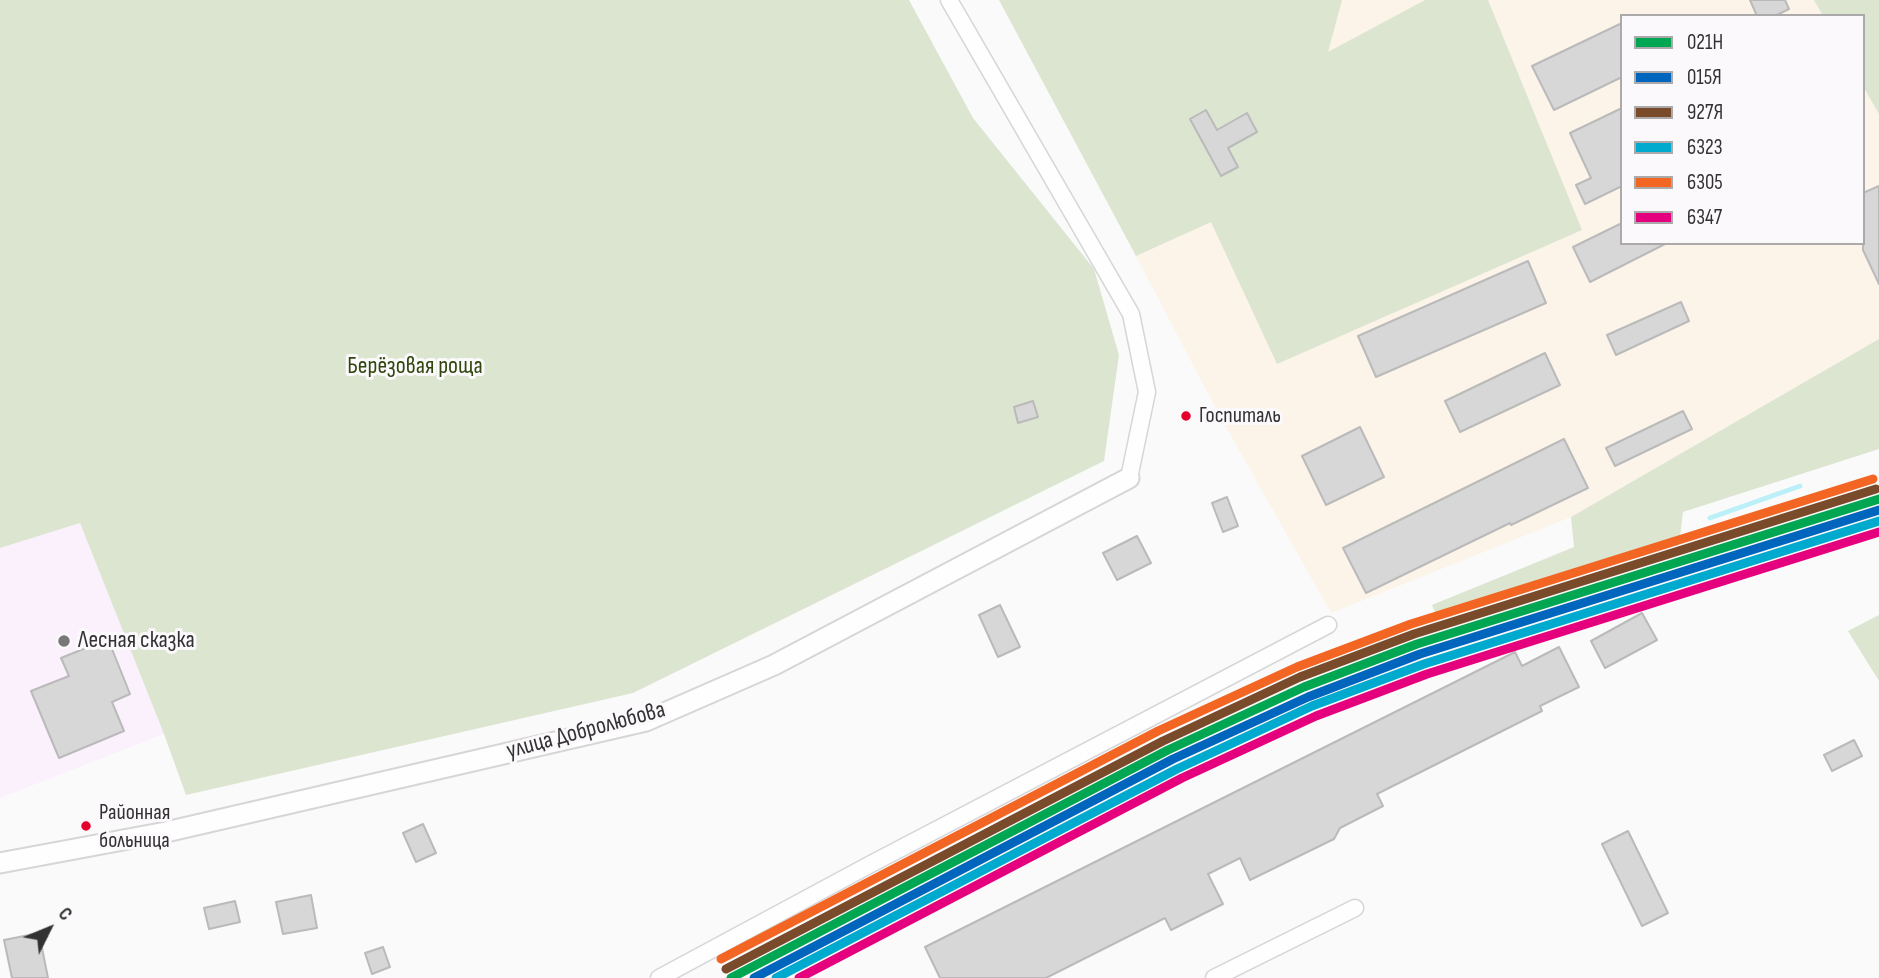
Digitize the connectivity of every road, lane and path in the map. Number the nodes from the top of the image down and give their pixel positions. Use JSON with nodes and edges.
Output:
{"nodes":[{"id":1,"x":949,"y":0,"type":"edge"},
{"id":2,"x":1129,"y":478,"type":"joint"},
{"id":3,"x":1328,"y":625,"type":"dead end"},
{"id":4,"x":0,"y":863,"type":"edge"},
{"id":5,"x":1354,"y":908,"type":"dead end"},
{"id":6,"x":659,"y":978,"type":"edge"},
{"id":7,"x":1214,"y":978,"type":"edge"}],
"edges":[{"from":1,"to":2,"type":"street"},
{"from":2,"to":4,"type":"street","name":"улица Добролюбова"},
{"from":3,"to":6,"type":"street"},
{"from":5,"to":7,"type":"street"}]}
